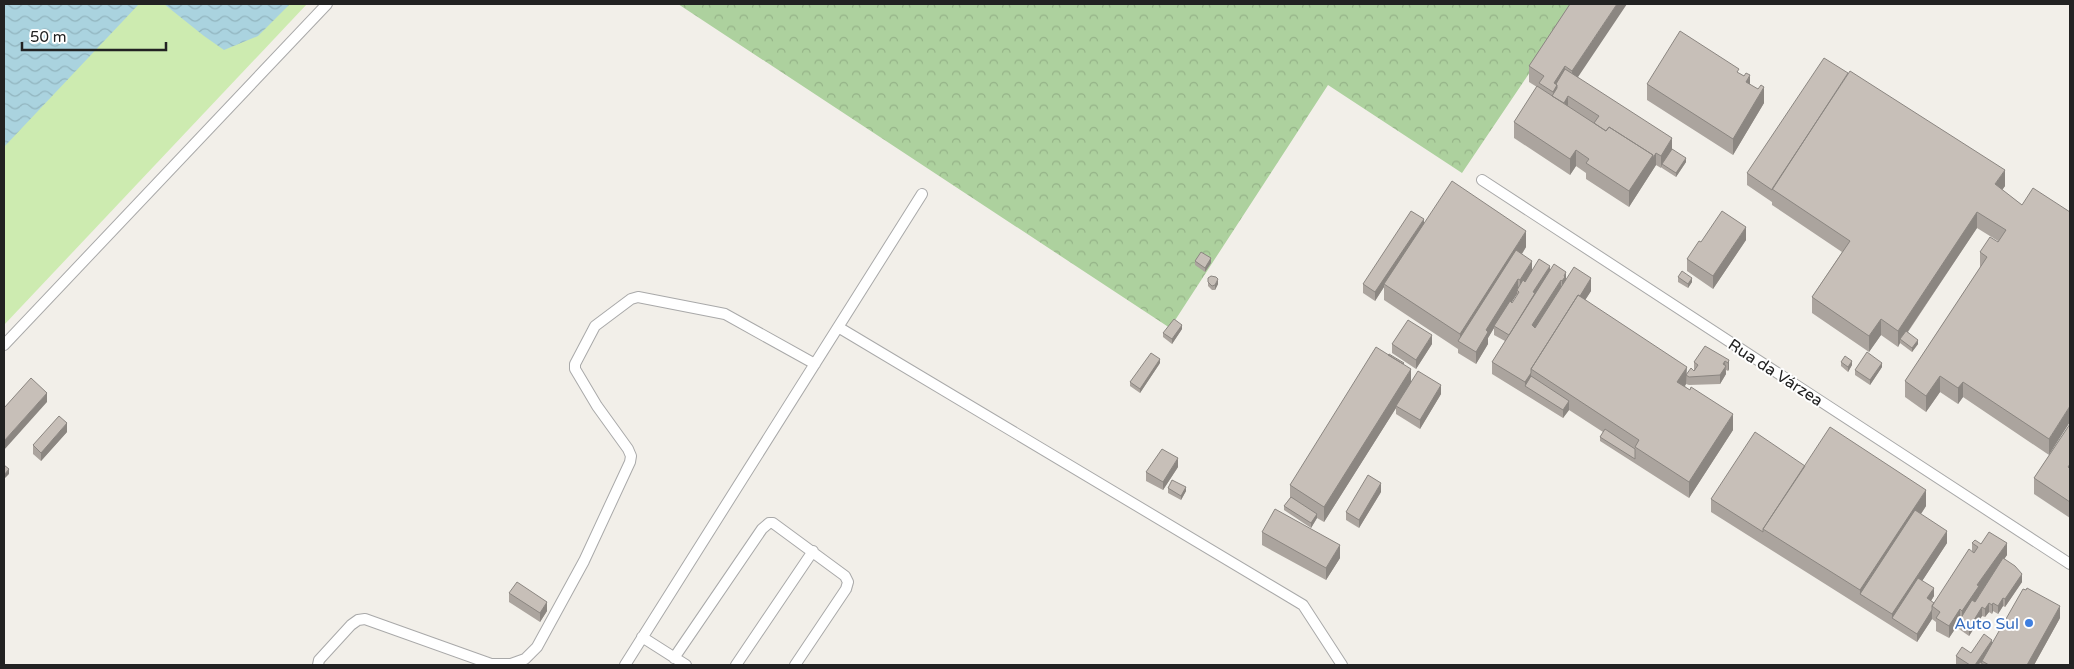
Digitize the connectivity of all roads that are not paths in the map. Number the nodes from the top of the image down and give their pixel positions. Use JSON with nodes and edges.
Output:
{"nodes":[{"id":1,"x":327,"y":4,"type":"edge"},
{"id":2,"x":1482,"y":180,"type":"dead end"},
{"id":3,"x":922,"y":194,"type":"dead end"},
{"id":4,"x":838,"y":327,"type":"junction"},
{"id":5,"x":4,"y":345,"type":"edge"},
{"id":6,"x":815,"y":364,"type":"junction"},
{"id":7,"x":813,"y":551,"type":"junction"},
{"id":8,"x":2070,"y":564,"type":"edge"},
{"id":9,"x":642,"y":637,"type":"junction"},
{"id":10,"x":674,"y":658,"type":"junction"},
{"id":11,"x":318,"y":665,"type":"edge"},
{"id":12,"x":625,"y":665,"type":"edge"},
{"id":13,"x":686,"y":665,"type":"edge"},
{"id":14,"x":736,"y":665,"type":"edge"},
{"id":15,"x":795,"y":665,"type":"edge"},
{"id":16,"x":1342,"y":665,"type":"edge"}],
"edges":[{"from":1,"to":5,"type":"lane"},
{"from":2,"to":8,"type":"lane","name":"Rua da Várzea"},
{"from":3,"to":4,"type":"lane"},
{"from":4,"to":6,"type":"lane"},
{"from":4,"to":16,"type":"lane"},
{"from":6,"to":9,"type":"lane"},
{"from":6,"to":11,"type":"lane"},
{"from":7,"to":10,"type":"lane"},
{"from":7,"to":14,"type":"lane"},
{"from":7,"to":15,"type":"lane"},
{"from":9,"to":10,"type":"lane"},
{"from":9,"to":12,"type":"lane"},
{"from":10,"to":13,"type":"lane"}]}
